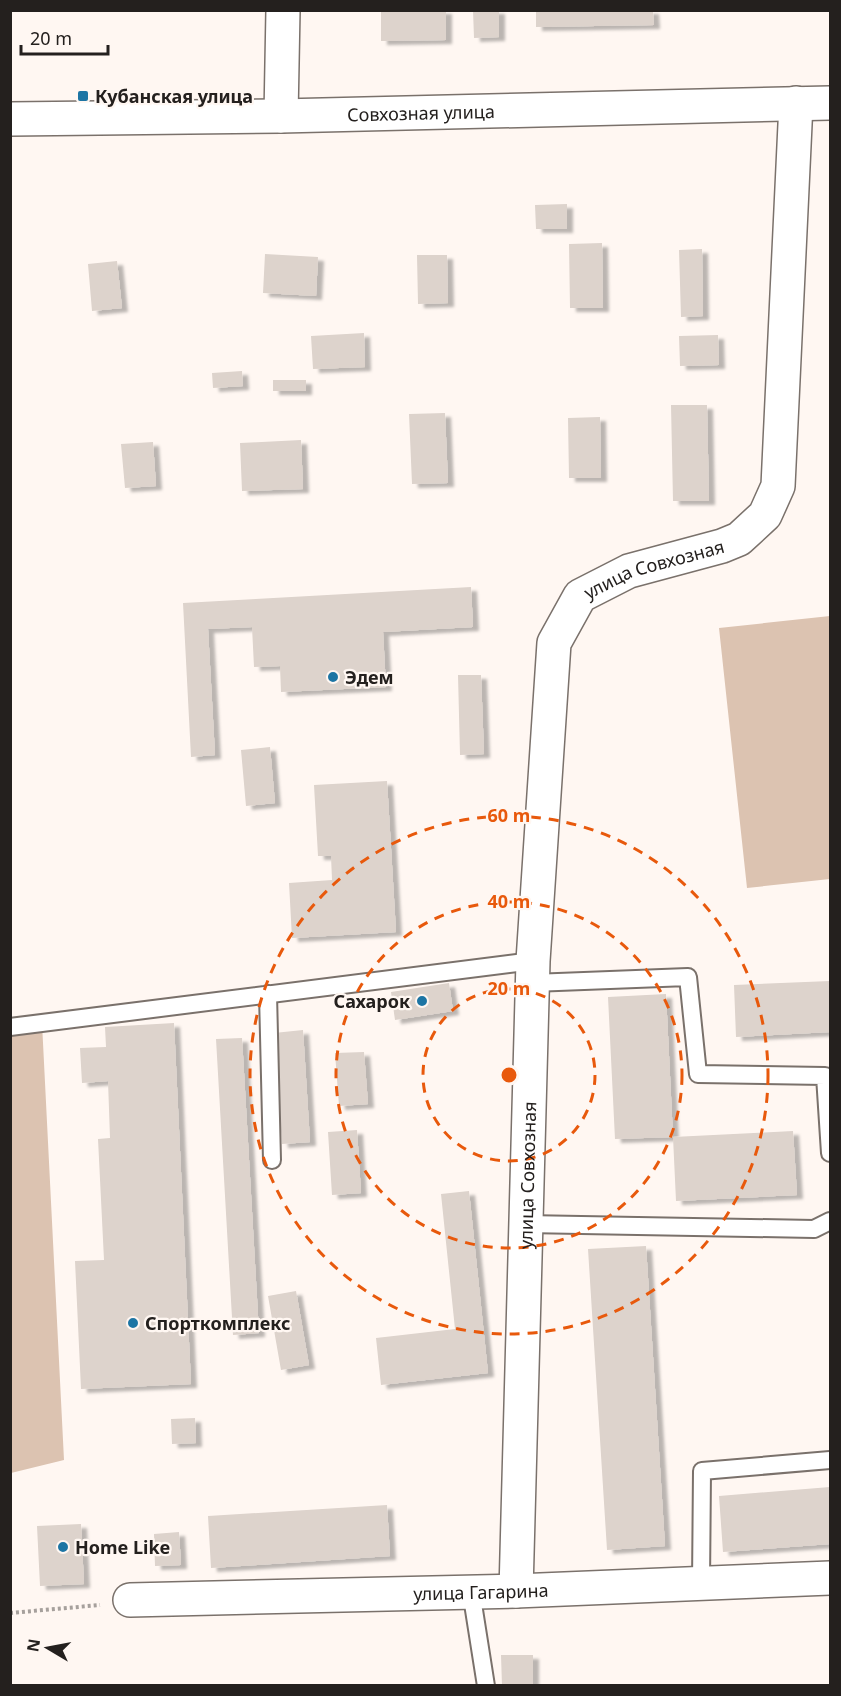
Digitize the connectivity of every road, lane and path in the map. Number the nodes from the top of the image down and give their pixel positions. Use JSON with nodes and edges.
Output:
{"nodes":[{"id":1,"x":283,"y":10,"type":"edge"},
{"id":2,"x":796,"y":103,"type":"junction"},
{"id":3,"x":831,"y":103,"type":"edge"},
{"id":4,"x":281,"y":116,"type":"junction"},
{"id":5,"x":10,"y":119,"type":"edge"},
{"id":6,"x":533,"y":972,"type":"junction"},
{"id":7,"x":268,"y":994,"type":"junction"},
{"id":8,"x":10,"y":1027,"type":"edge"},
{"id":9,"x":831,"y":1153,"type":"edge"},
{"id":10,"x":272,"y":1160,"type":"dead end"},
{"id":11,"x":831,"y":1221,"type":"edge"},
{"id":12,"x":525,"y":1224,"type":"junction"},
{"id":13,"x":831,"y":1460,"type":"edge"},
{"id":14,"x":831,"y":1578,"type":"edge"},
{"id":15,"x":701,"y":1584,"type":"junction"},
{"id":16,"x":516,"y":1591,"type":"junction"},
{"id":17,"x":471,"y":1592,"type":"junction"},
{"id":18,"x":130,"y":1600,"type":"joint"},
{"id":19,"x":10,"y":1613,"type":"edge"},
{"id":20,"x":486,"y":1686,"type":"edge"}],
"edges":[{"from":1,"to":4,"type":"street"},
{"from":2,"to":3,"type":"street","name":"Совхозная улица"},
{"from":2,"to":4,"type":"street","name":"Совхозная улица"},
{"from":2,"to":6,"type":"street","name":"улица Совхозная"},
{"from":4,"to":5,"type":"street","name":"Совхозная улица"},
{"from":6,"to":7,"type":"lane"},
{"from":6,"to":9,"type":"lane"},
{"from":6,"to":12,"type":"street","name":"улица Совхозная"},
{"from":7,"to":8,"type":"lane"},
{"from":7,"to":10,"type":"lane"},
{"from":11,"to":12,"type":"lane"},
{"from":12,"to":16,"type":"street","name":"улица Совхозная"},
{"from":13,"to":15,"type":"lane"},
{"from":14,"to":15,"type":"street","name":"улица Гагарина"},
{"from":15,"to":16,"type":"street","name":"улица Гагарина"},
{"from":16,"to":17,"type":"street","name":"улица Гагарина"},
{"from":17,"to":18,"type":"street","name":"улица Гагарина"},
{"from":17,"to":20,"type":"lane"},
{"from":18,"to":19,"type":"path"}]}
